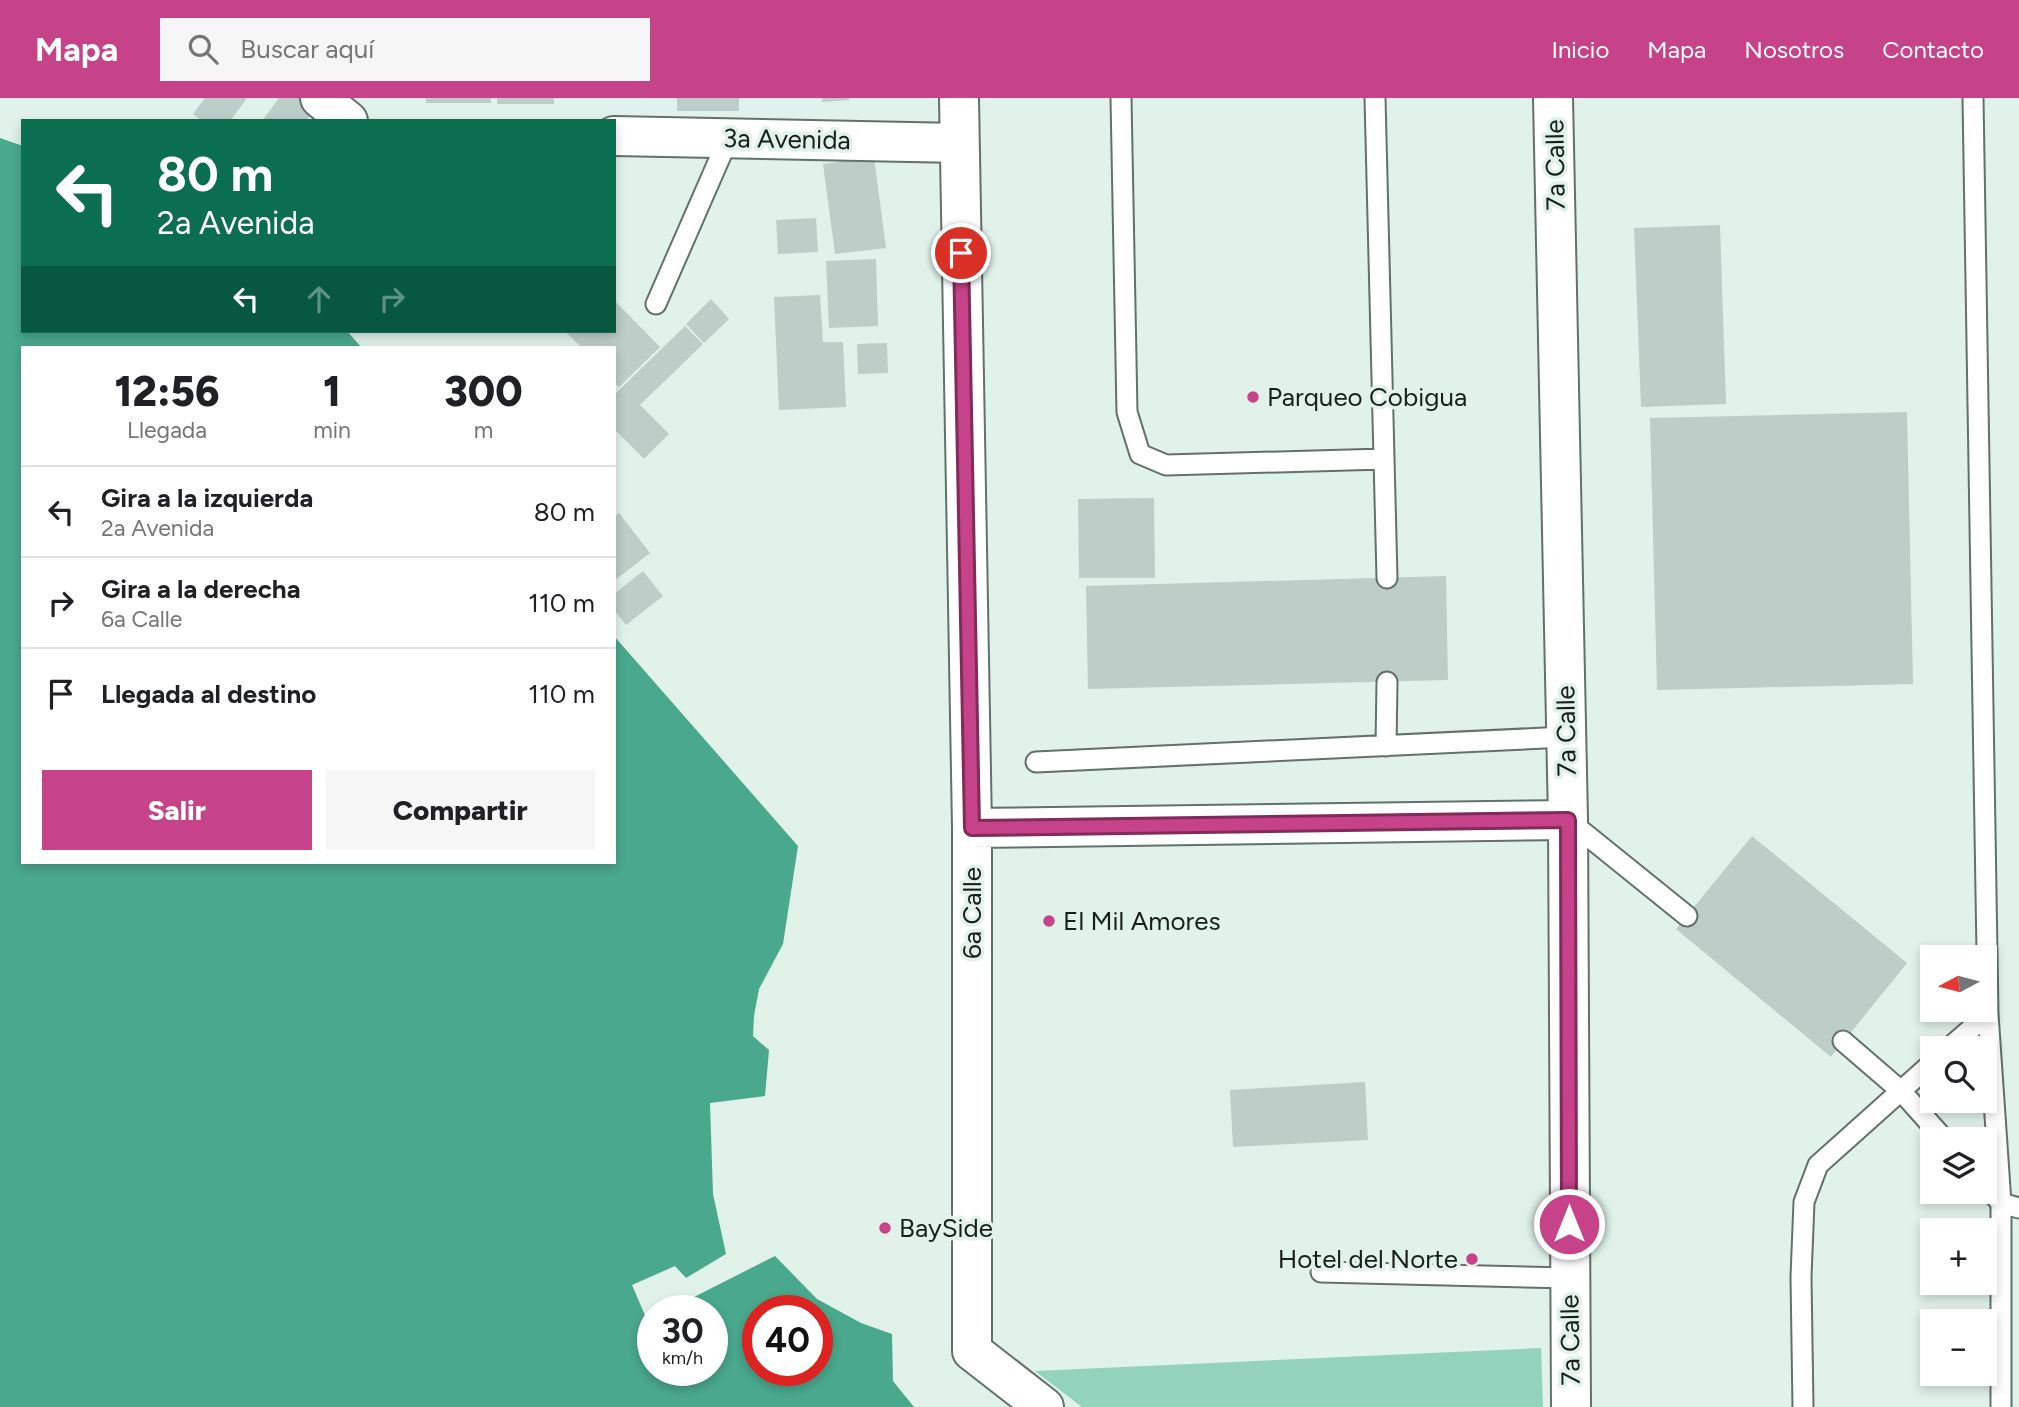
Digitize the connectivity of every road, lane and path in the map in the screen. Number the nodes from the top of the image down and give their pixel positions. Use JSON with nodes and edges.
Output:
{"nodes":[{"id":1,"x":320,"y":98,"type":"edge"},
{"id":2,"x":959,"y":98,"type":"edge"},
{"id":3,"x":1121,"y":98,"type":"edge"},
{"id":4,"x":1375,"y":98,"type":"edge"},
{"id":5,"x":1553,"y":98,"type":"edge"},
{"id":6,"x":1973,"y":98,"type":"edge"},
{"id":7,"x":346,"y":119,"type":"edge"},
{"id":8,"x":616,"y":135,"type":"edge"},
{"id":9,"x":729,"y":137,"type":"junction"},
{"id":10,"x":959,"y":143,"type":"junction"},
{"id":11,"x":656,"y":304,"type":"dead end"},
{"id":12,"x":1384,"y":459,"type":"junction"},
{"id":13,"x":1387,"y":578,"type":"dead end"},
{"id":14,"x":1387,"y":682,"type":"dead end"},
{"id":15,"x":1566,"y":737,"type":"junction"},
{"id":16,"x":1386,"y":746,"type":"junction"},
{"id":17,"x":1036,"y":762,"type":"dead end"},
{"id":18,"x":1568,"y":820,"type":"junction"},
{"id":19,"x":972,"y":828,"type":"junction"},
{"id":20,"x":1687,"y":916,"type":"dead end"},
{"id":21,"x":1987,"y":945,"type":"edge"},
{"id":22,"x":1979,"y":1022,"type":"edge"},
{"id":23,"x":1989,"y":1022,"type":"edge"},
{"id":24,"x":1963,"y":1036,"type":"edge"},
{"id":25,"x":1843,"y":1041,"type":"dead end"},
{"id":26,"x":1920,"y":1074,"type":"edge"},
{"id":27,"x":1901,"y":1091,"type":"junction"},
{"id":28,"x":1933,"y":1127,"type":"edge"},
{"id":29,"x":2010,"y":1205,"type":"edge"},
{"id":30,"x":1321,"y":1272,"type":"dead end"},
{"id":31,"x":1569,"y":1278,"type":"junction"},
{"id":32,"x":1044,"y":1407,"type":"edge"},
{"id":33,"x":1572,"y":1407,"type":"edge"},
{"id":34,"x":1803,"y":1407,"type":"edge"},
{"id":35,"x":2001,"y":1407,"type":"edge"}],
"edges":[{"from":1,"to":7,"type":"street"},
{"from":2,"to":10,"type":"street","name":"6a Calle"},
{"from":3,"to":12,"type":"lane"},
{"from":4,"to":12,"type":"lane"},
{"from":5,"to":15,"type":"street","name":"7a Calle"},
{"from":6,"to":21,"type":"lane"},
{"from":8,"to":9,"type":"street","name":"3a Avenida"},
{"from":9,"to":10,"type":"street","name":"3a Avenida"},
{"from":9,"to":11,"type":"lane"},
{"from":10,"to":19,"type":"street","name":"6a Calle"},
{"from":12,"to":13,"type":"lane"},
{"from":14,"to":16,"type":"lane"},
{"from":15,"to":16,"type":"lane"},
{"from":15,"to":18,"type":"street","name":"7a Calle"},
{"from":16,"to":17,"type":"lane"},
{"from":18,"to":19,"type":"street"},
{"from":18,"to":20,"type":"lane"},
{"from":18,"to":31,"type":"street","name":"7a Calle"},
{"from":19,"to":32,"type":"street","name":"6a Calle"},
{"from":22,"to":24,"type":"lane"},
{"from":23,"to":29,"type":"lane"},
{"from":25,"to":27,"type":"lane"},
{"from":26,"to":27,"type":"lane"},
{"from":27,"to":28,"type":"lane"},
{"from":27,"to":34,"type":"lane"},
{"from":29,"to":35,"type":"lane"},
{"from":30,"to":31,"type":"lane"},
{"from":31,"to":33,"type":"street","name":"7a Calle"}]}
